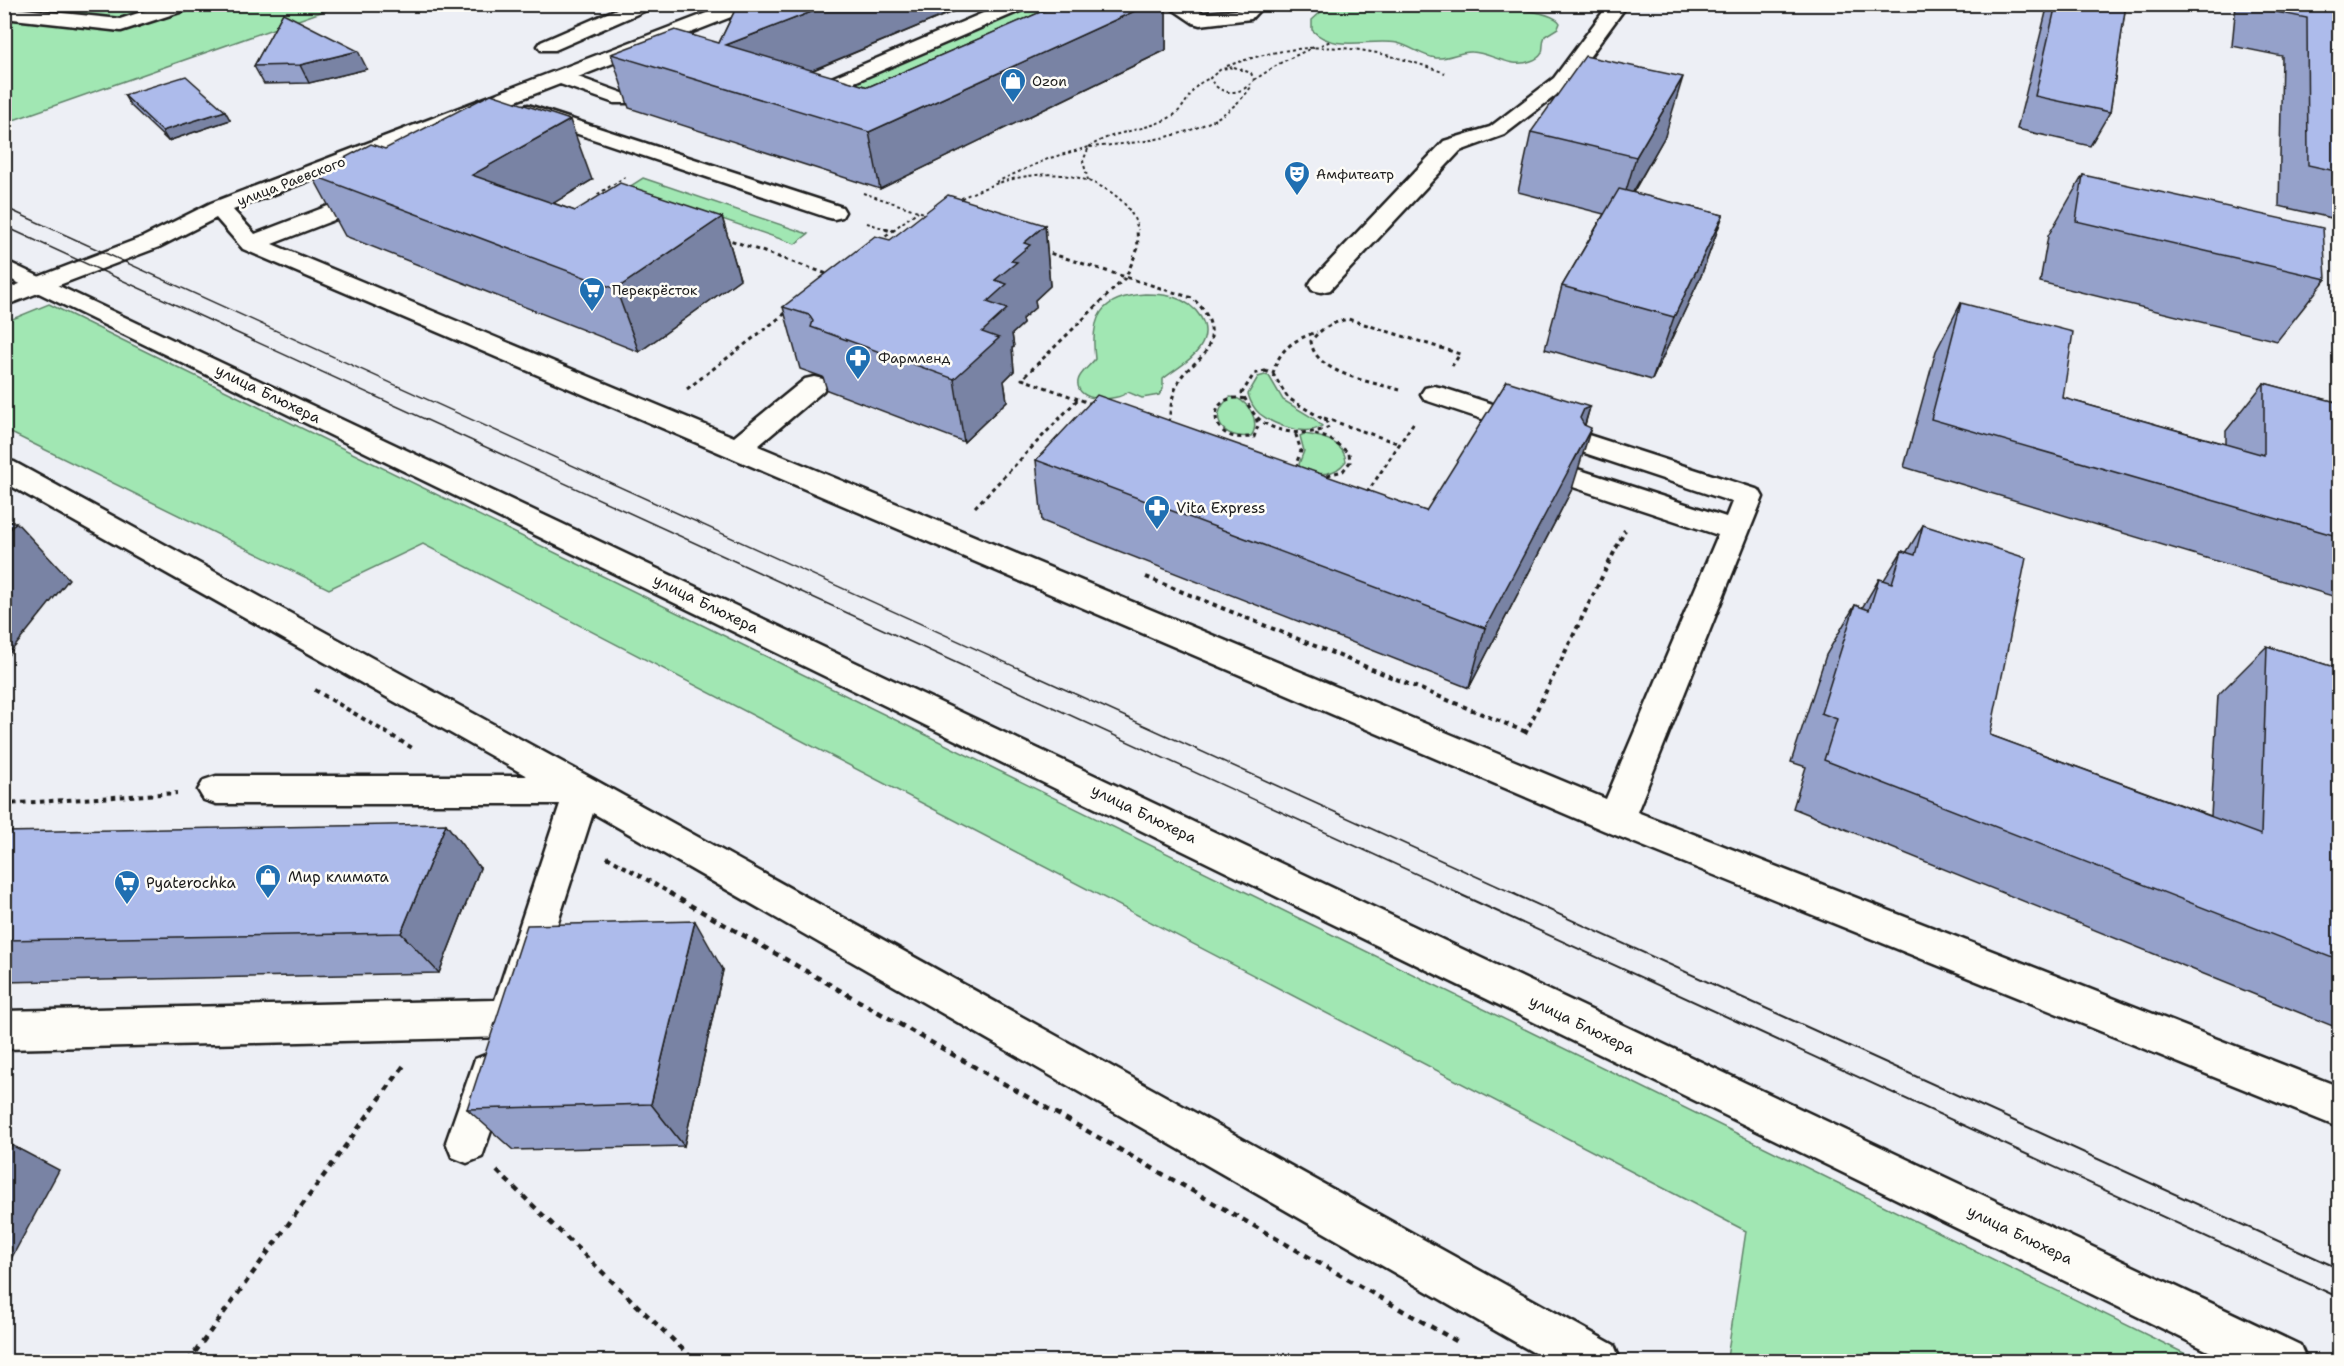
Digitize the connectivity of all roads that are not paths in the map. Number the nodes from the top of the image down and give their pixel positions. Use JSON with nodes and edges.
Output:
{"nodes":[{"id":1,"x":186,"y":4,"type":"edge"},
{"id":2,"x":1021,"y":4,"type":"edge"},
{"id":3,"x":1174,"y":4,"type":"edge"},
{"id":4,"x":1256,"y":4,"type":"edge"},
{"id":5,"x":1619,"y":4,"type":"edge"},
{"id":6,"x":637,"y":6,"type":"edge"},
{"id":7,"x":730,"y":7,"type":"edge"},
{"id":8,"x":4,"y":12,"type":"edge"},
{"id":9,"x":548,"y":46,"type":"dead end"},
{"id":10,"x":560,"y":77,"type":"junction"},
{"id":11,"x":808,"y":95,"type":"edge"},
{"id":12,"x":621,"y":99,"type":"dead end"},
{"id":13,"x":498,"y":101,"type":"junction"},
{"id":14,"x":566,"y":124,"type":"junction"},
{"id":15,"x":533,"y":136,"type":"edge"},
{"id":16,"x":399,"y":188,"type":"edge"},
{"id":17,"x":219,"y":208,"type":"junction"},
{"id":18,"x":834,"y":212,"type":"dead end"},
{"id":19,"x":251,"y":244,"type":"junction"},
{"id":20,"x":4,"y":267,"type":"edge"},
{"id":21,"x":41,"y":285,"type":"junction"},
{"id":22,"x":1321,"y":285,"type":"dead end"},
{"id":23,"x":4,"y":299,"type":"edge"},
{"id":24,"x":814,"y":385,"type":"edge"},
{"id":25,"x":1432,"y":397,"type":"road end"},
{"id":26,"x":737,"y":449,"type":"junction"},
{"id":27,"x":4,"y":470,"type":"edge"},
{"id":28,"x":1577,"y":478,"type":"edge"},
{"id":29,"x":1735,"y":530,"type":"junction"},
{"id":30,"x":216,"y":790,"type":"road end"},
{"id":31,"x":583,"y":790,"type":"junction"},
{"id":32,"x":1616,"y":819,"type":"junction"},
{"id":33,"x":509,"y":1018,"type":"junction"},
{"id":34,"x":4,"y":1030,"type":"edge"},
{"id":35,"x":2340,"y":1108,"type":"edge"},
{"id":36,"x":467,"y":1143,"type":"road end"},
{"id":37,"x":1598,"y":1362,"type":"edge"},
{"id":38,"x":2283,"y":1362,"type":"edge"}],
"edges":[{"from":1,"to":8,"type":"street"},
{"from":2,"to":11,"type":"street"},
{"from":3,"to":4,"type":"street"},
{"from":5,"to":22,"type":"street"},
{"from":6,"to":9,"type":"street"},
{"from":7,"to":10,"type":"street","name":"улица Раевского"},
{"from":10,"to":12,"type":"street"},
{"from":10,"to":13,"type":"street","name":"улица Раевского"},
{"from":13,"to":14,"type":"street"},
{"from":13,"to":17,"type":"street","name":"улица Раевского"},
{"from":14,"to":15,"type":"street"},
{"from":14,"to":18,"type":"street"},
{"from":16,"to":19,"type":"street"},
{"from":17,"to":19,"type":"street"},
{"from":17,"to":21,"type":"street","name":"улица Раевского"},
{"from":19,"to":26,"type":"street"},
{"from":20,"to":21,"type":"street","name":"улица Блюхера"},
{"from":21,"to":23,"type":"street","name":"улица Раевского"},
{"from":21,"to":38,"type":"street","name":"улица Блюхера"},
{"from":24,"to":26,"type":"street"},
{"from":25,"to":29,"type":"street"},
{"from":26,"to":32,"type":"street"},
{"from":27,"to":31,"type":"street"},
{"from":28,"to":29,"type":"street"},
{"from":29,"to":32,"type":"street"},
{"from":30,"to":31,"type":"street"},
{"from":31,"to":33,"type":"street"},
{"from":31,"to":37,"type":"street"},
{"from":32,"to":35,"type":"street"},
{"from":33,"to":34,"type":"street"},
{"from":33,"to":36,"type":"street"}]}
